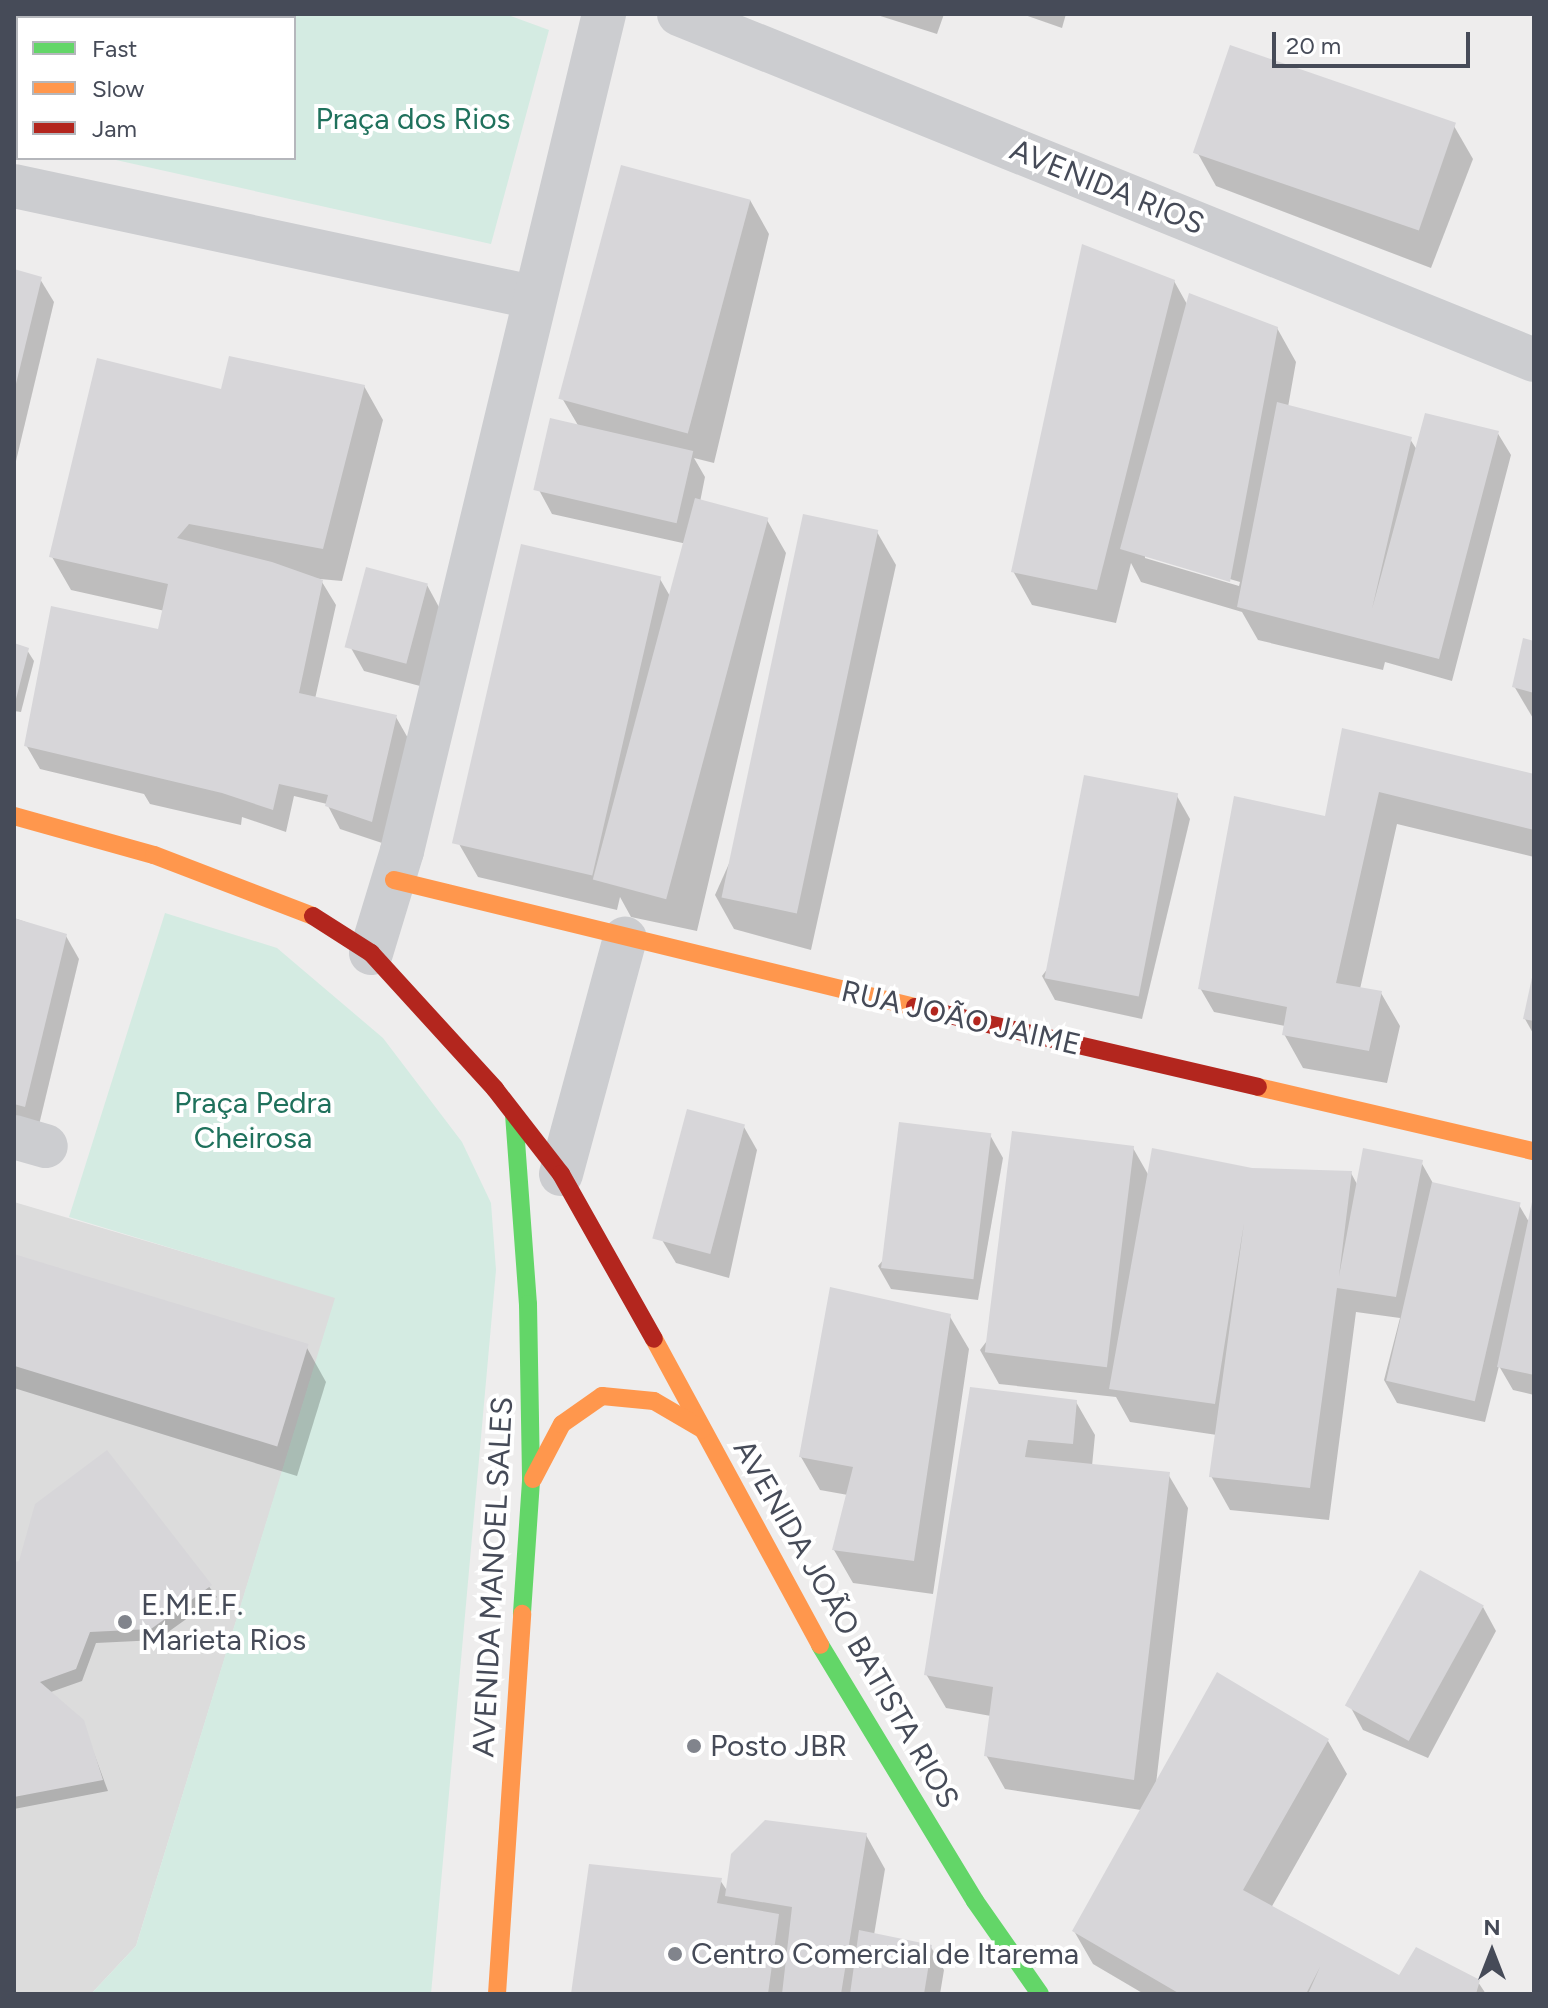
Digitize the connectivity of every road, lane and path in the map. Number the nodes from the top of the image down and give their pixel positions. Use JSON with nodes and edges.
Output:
{"nodes":[{"id":1,"x":604,"y":14,"type":"edge"},
{"id":2,"x":679,"y":14,"type":"edge"},
{"id":3,"x":14,"y":186,"type":"edge"},
{"id":4,"x":532,"y":297,"type":"junction"},
{"id":5,"x":1534,"y":360,"type":"edge"},
{"id":6,"x":14,"y":816,"type":"edge"},
{"id":7,"x":394,"y":880,"type":"junction"},
{"id":8,"x":625,"y":939,"type":"junction"},
{"id":9,"x":371,"y":953,"type":"junction"},
{"id":10,"x":514,"y":1114,"type":"junction"},
{"id":11,"x":1534,"y":1151,"type":"edge"},
{"id":12,"x":561,"y":1174,"type":"junction"},
{"id":13,"x":702,"y":1429,"type":"junction"},
{"id":14,"x":531,"y":1481,"type":"junction"},
{"id":15,"x":497,"y":1994,"type":"edge"},
{"id":16,"x":1040,"y":1994,"type":"edge"}],
"edges":[{"from":1,"to":4,"type":"street"},
{"from":2,"to":5,"type":"street","name":"AVENIDA RIOS"},
{"from":3,"to":4,"type":"street"},
{"from":4,"to":7,"type":"street"},
{"from":6,"to":9,"type":"street"},
{"from":7,"to":8,"type":"street","name":"RUA JOÃO JAIME"},
{"from":7,"to":9,"type":"street"},
{"from":8,"to":11,"type":"street","name":"RUA JOÃO JAIME"},
{"from":8,"to":12,"type":"street"},
{"from":9,"to":10,"type":"street","name":"AVENIDA JOÃO BATISTA RIOS"},
{"from":10,"to":12,"type":"street","name":"AVENIDA JOÃO BATISTA RIOS"},
{"from":10,"to":14,"type":"street","name":"AVENIDA MANOEL SALES"},
{"from":12,"to":13,"type":"street","name":"AVENIDA JOÃO BATISTA RIOS"},
{"from":13,"to":14,"type":"street"},
{"from":13,"to":16,"type":"street","name":"AVENIDA JOÃO BATISTA RIOS"},
{"from":14,"to":15,"type":"street","name":"AVENIDA MANOEL SALES"}]}
